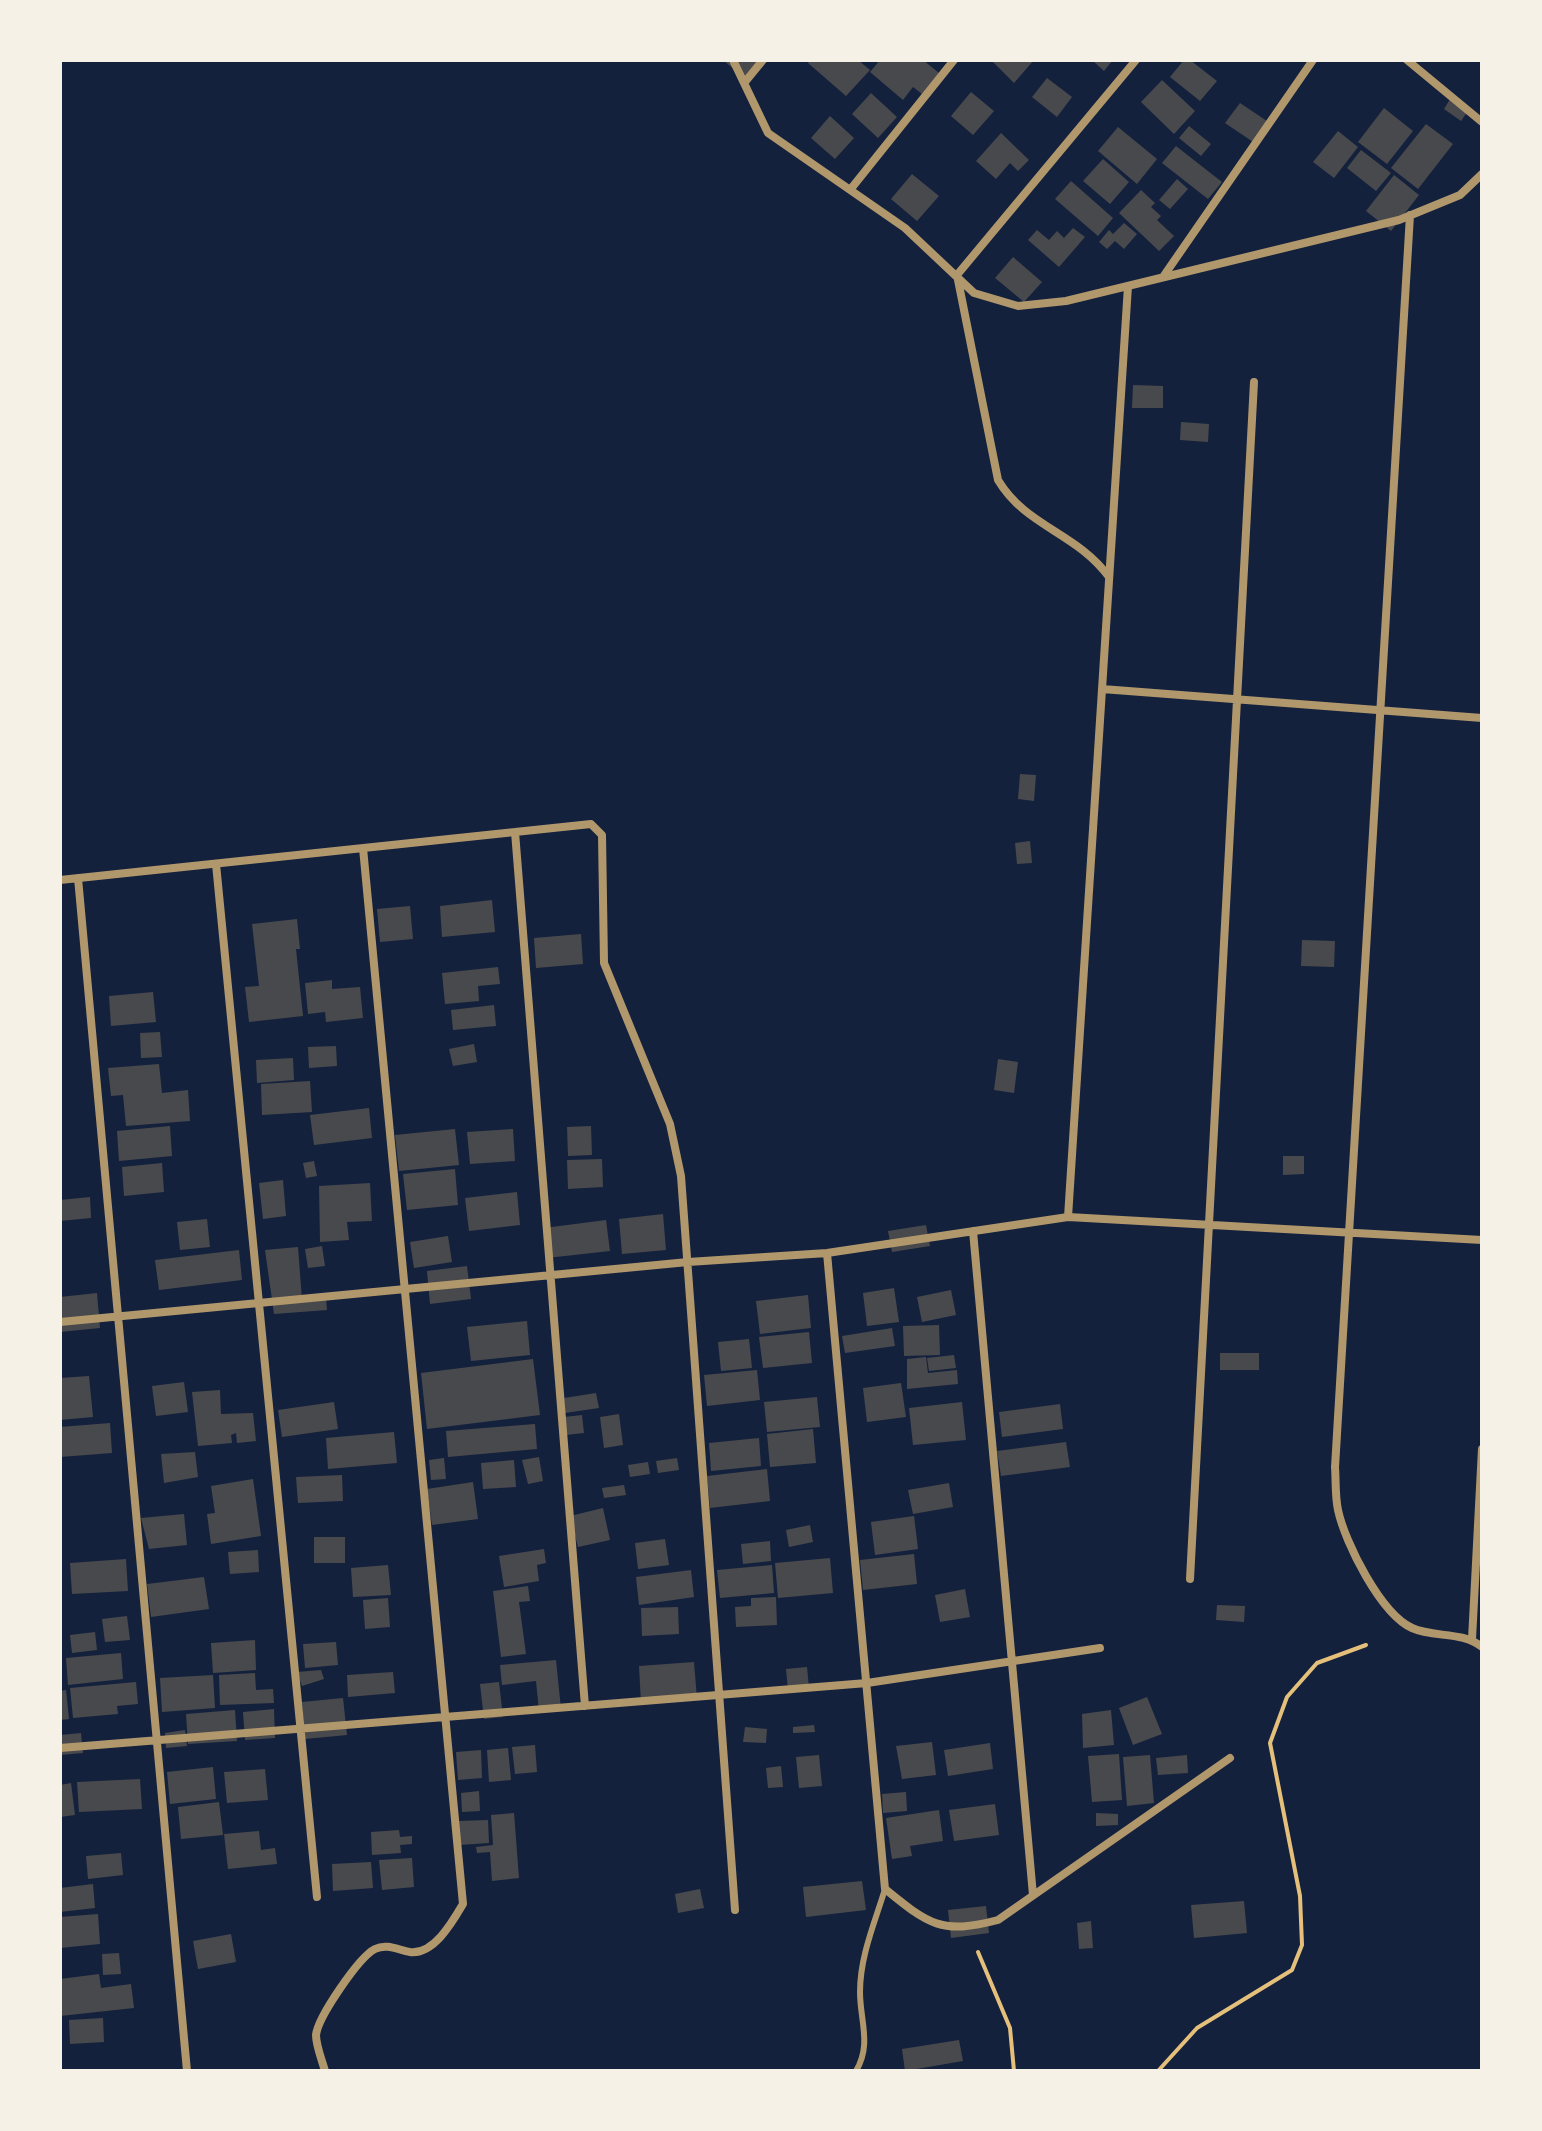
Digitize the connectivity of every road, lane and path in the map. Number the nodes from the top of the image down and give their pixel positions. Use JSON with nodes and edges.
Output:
{"nodes":[{"id":1,"x":733,"y":60,"type":"edge"},
{"id":2,"x":763,"y":60,"type":"edge"},
{"id":3,"x":954,"y":60,"type":"edge"},
{"id":4,"x":1136,"y":60,"type":"edge"},
{"id":5,"x":1313,"y":60,"type":"edge"},
{"id":6,"x":1407,"y":60,"type":"edge"},
{"id":7,"x":745,"y":82,"type":"junction"},
{"id":8,"x":1482,"y":122,"type":"edge"},
{"id":9,"x":1482,"y":174,"type":"edge"},
{"id":10,"x":850,"y":190,"type":"junction"},
{"id":11,"x":1410,"y":215,"type":"junction"},
{"id":12,"x":957,"y":275,"type":"junction"},
{"id":13,"x":1163,"y":277,"type":"junction"},
{"id":14,"x":1128,"y":286,"type":"junction"},
{"id":15,"x":1254,"y":382,"type":"dead end"},
{"id":16,"x":1109,"y":578,"type":"junction"},
{"id":17,"x":1102,"y":689,"type":"junction"},
{"id":18,"x":1237,"y":699,"type":"junction"},
{"id":19,"x":1380,"y":710,"type":"junction"},
{"id":20,"x":1482,"y":718,"type":"edge"},
{"id":21,"x":515,"y":832,"type":"junction"},
{"id":22,"x":363,"y":848,"type":"junction"},
{"id":23,"x":216,"y":864,"type":"junction"},
{"id":24,"x":78,"y":878,"type":"junction"},
{"id":25,"x":60,"y":880,"type":"edge"},
{"id":26,"x":1068,"y":1217,"type":"junction"},
{"id":27,"x":1209,"y":1222,"type":"junction"},
{"id":28,"x":973,"y":1231,"type":"junction"},
{"id":29,"x":1482,"y":1240,"type":"edge"},
{"id":30,"x":827,"y":1253,"type":"junction"},
{"id":31,"x":688,"y":1262,"type":"junction"},
{"id":32,"x":551,"y":1275,"type":"junction"},
{"id":33,"x":404,"y":1289,"type":"junction"},
{"id":34,"x":259,"y":1303,"type":"junction"},
{"id":35,"x":118,"y":1316,"type":"junction"},
{"id":36,"x":60,"y":1322,"type":"edge"},
{"id":37,"x":1482,"y":1449,"type":"edge"},
{"id":38,"x":1190,"y":1579,"type":"dead end"},
{"id":39,"x":1472,"y":1639,"type":"junction"},
{"id":40,"x":1366,"y":1645,"type":"dead end"},
{"id":41,"x":1482,"y":1647,"type":"edge"},
{"id":42,"x":1100,"y":1648,"type":"dead end"},
{"id":43,"x":1012,"y":1661,"type":"junction"},
{"id":44,"x":867,"y":1683,"type":"junction"},
{"id":45,"x":719,"y":1695,"type":"junction"},
{"id":46,"x":585,"y":1706,"type":"junction"},
{"id":47,"x":445,"y":1717,"type":"junction"},
{"id":48,"x":301,"y":1729,"type":"junction"},
{"id":49,"x":157,"y":1741,"type":"junction"},
{"id":50,"x":60,"y":1748,"type":"edge"},
{"id":51,"x":1230,"y":1758,"type":"dead end"},
{"id":52,"x":885,"y":1889,"type":"junction"},
{"id":53,"x":1033,"y":1895,"type":"junction"},
{"id":54,"x":317,"y":1897,"type":"dead end"},
{"id":55,"x":735,"y":1910,"type":"dead end"},
{"id":56,"x":978,"y":1952,"type":"dead end"},
{"id":57,"x":187,"y":2071,"type":"edge"},
{"id":58,"x":325,"y":2071,"type":"edge"},
{"id":59,"x":856,"y":2071,"type":"edge"},
{"id":60,"x":1014,"y":2071,"type":"edge"},
{"id":61,"x":1158,"y":2071,"type":"edge"}],
"edges":[{"from":1,"to":7,"type":"street"},
{"from":2,"to":7,"type":"street"},
{"from":3,"to":10,"type":"street"},
{"from":4,"to":12,"type":"street"},
{"from":5,"to":13,"type":"street"},
{"from":6,"to":8,"type":"street"},
{"from":7,"to":10,"type":"street"},
{"from":9,"to":11,"type":"street"},
{"from":10,"to":12,"type":"street"},
{"from":11,"to":13,"type":"street"},
{"from":11,"to":19,"type":"street"},
{"from":12,"to":14,"type":"street"},
{"from":12,"to":16,"type":"street"},
{"from":13,"to":14,"type":"street"},
{"from":14,"to":16,"type":"street"},
{"from":15,"to":18,"type":"street"},
{"from":16,"to":17,"type":"street"},
{"from":17,"to":18,"type":"street"},
{"from":17,"to":26,"type":"street"},
{"from":18,"to":19,"type":"street"},
{"from":18,"to":27,"type":"street"},
{"from":19,"to":20,"type":"street"},
{"from":19,"to":39,"type":"street"},
{"from":21,"to":22,"type":"street"},
{"from":21,"to":31,"type":"street"},
{"from":21,"to":32,"type":"street"},
{"from":22,"to":23,"type":"street"},
{"from":22,"to":33,"type":"street"},
{"from":23,"to":24,"type":"street"},
{"from":23,"to":34,"type":"street"},
{"from":24,"to":25,"type":"street"},
{"from":24,"to":35,"type":"street"},
{"from":26,"to":27,"type":"street"},
{"from":26,"to":28,"type":"street"},
{"from":27,"to":29,"type":"street"},
{"from":27,"to":38,"type":"street"},
{"from":28,"to":30,"type":"street"},
{"from":28,"to":43,"type":"street"},
{"from":30,"to":31,"type":"street"},
{"from":30,"to":44,"type":"street"},
{"from":31,"to":32,"type":"street"},
{"from":31,"to":45,"type":"street"},
{"from":32,"to":33,"type":"street"},
{"from":32,"to":46,"type":"street"},
{"from":33,"to":34,"type":"street"},
{"from":33,"to":47,"type":"street"},
{"from":34,"to":35,"type":"street"},
{"from":34,"to":48,"type":"street"},
{"from":35,"to":36,"type":"street"},
{"from":35,"to":49,"type":"street"},
{"from":37,"to":39,"type":"street"},
{"from":39,"to":41,"type":"street"},
{"from":40,"to":61,"type":"path"},
{"from":42,"to":43,"type":"street"},
{"from":43,"to":44,"type":"street"},
{"from":43,"to":53,"type":"street"},
{"from":44,"to":45,"type":"street"},
{"from":44,"to":52,"type":"street"},
{"from":45,"to":46,"type":"street"},
{"from":45,"to":55,"type":"street"},
{"from":46,"to":47,"type":"street"},
{"from":47,"to":48,"type":"street"},
{"from":47,"to":58,"type":"street"},
{"from":48,"to":49,"type":"street"},
{"from":48,"to":54,"type":"street"},
{"from":49,"to":50,"type":"street"},
{"from":49,"to":57,"type":"street"},
{"from":51,"to":53,"type":"street"},
{"from":52,"to":53,"type":"street"},
{"from":52,"to":59,"type":"lane"},
{"from":56,"to":60,"type":"path"}]}
